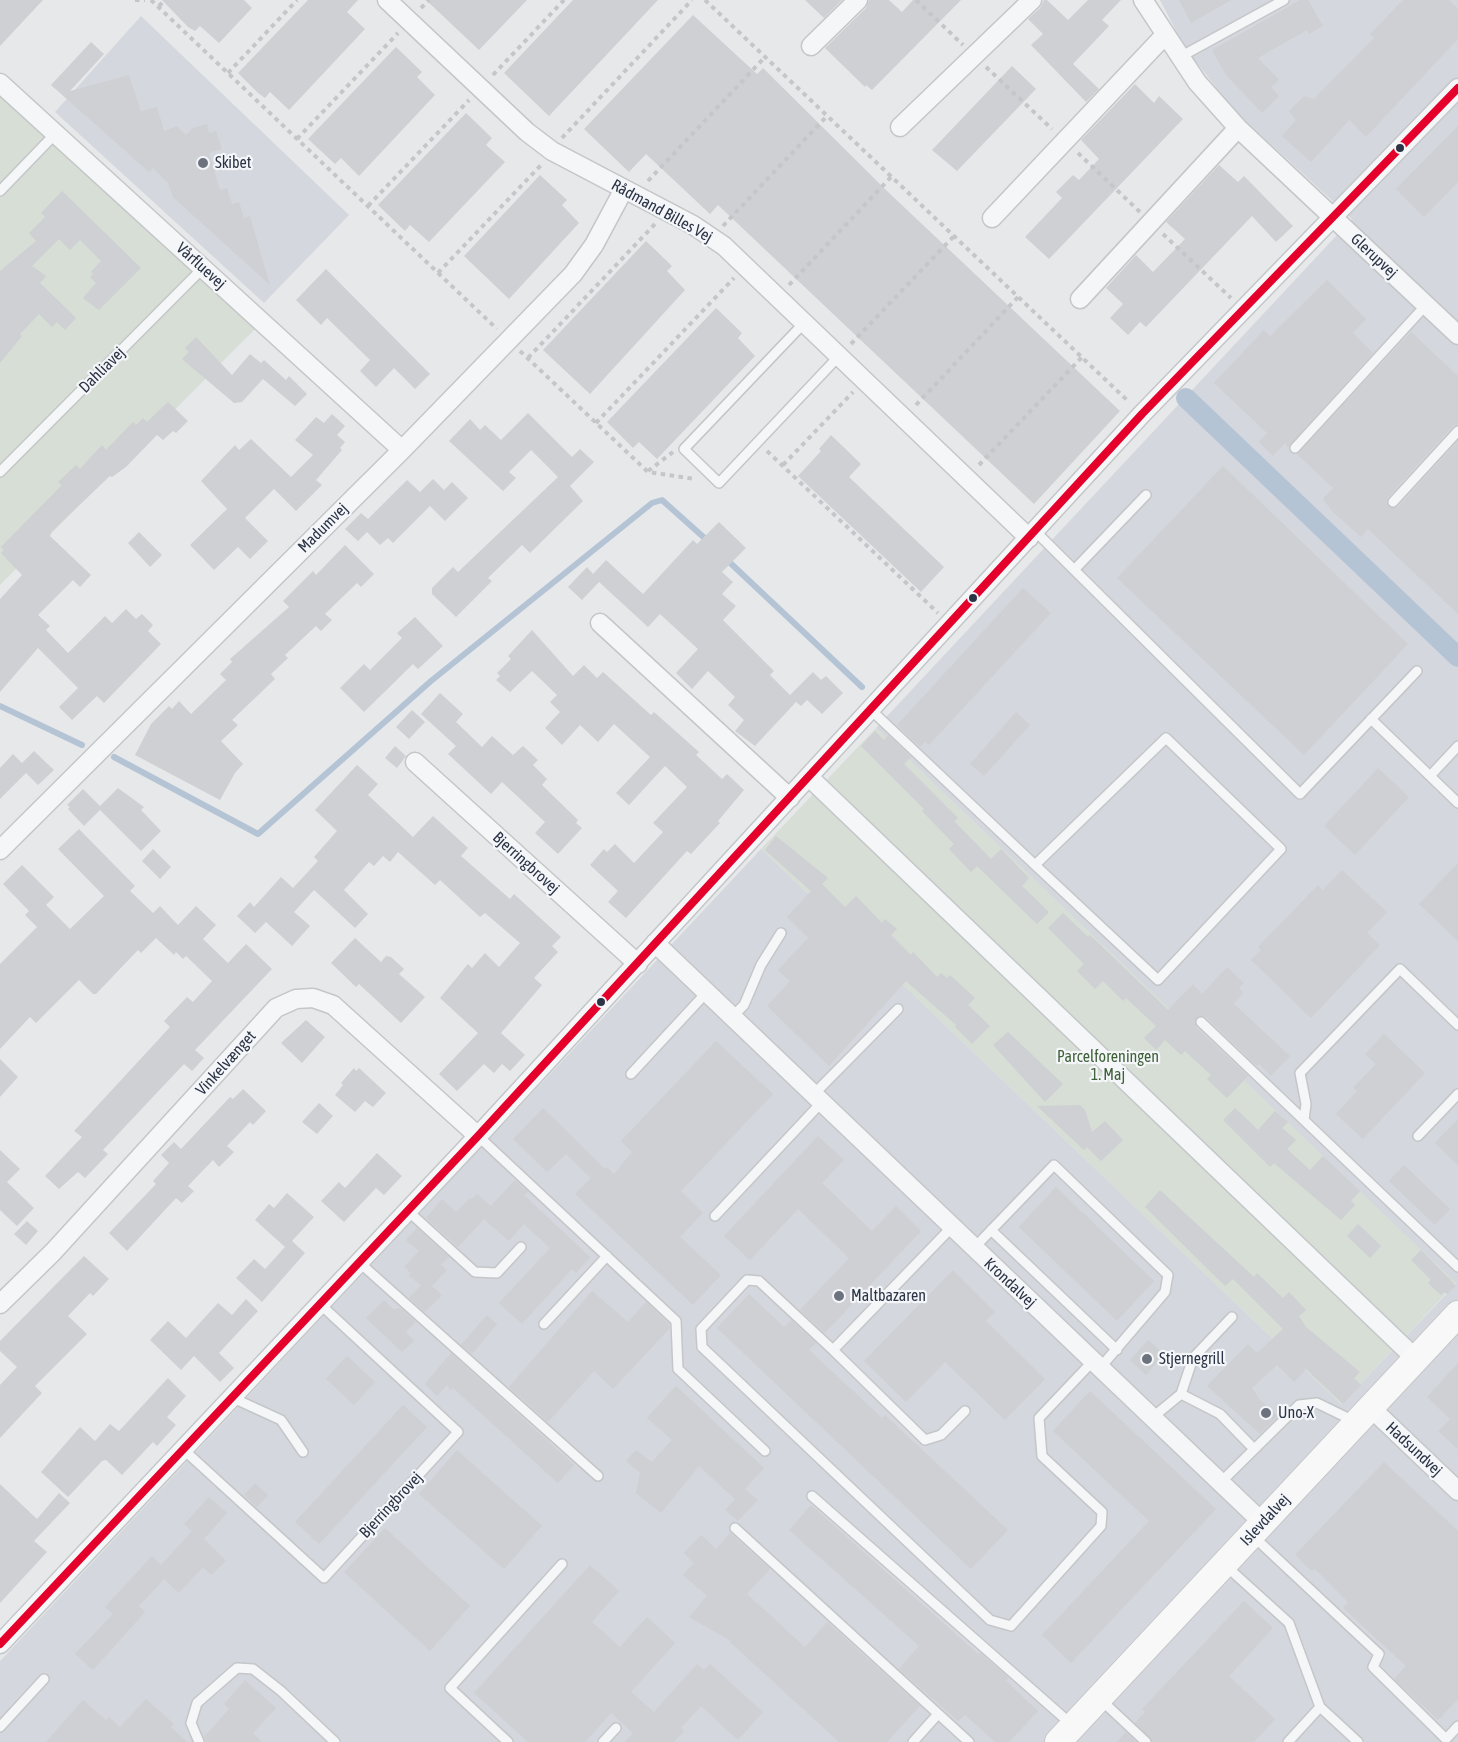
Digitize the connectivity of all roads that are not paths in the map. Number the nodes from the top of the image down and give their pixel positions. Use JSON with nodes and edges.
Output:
{"nodes":[{"id":1,"x":387,"y":0,"type":"edge"},
{"id":2,"x":858,"y":0,"type":"edge"},
{"id":3,"x":1032,"y":0,"type":"edge"},
{"id":4,"x":1143,"y":0,"type":"edge"},
{"id":5,"x":1284,"y":0,"type":"edge"},
{"id":6,"x":1165,"y":36,"type":"junction"},
{"id":7,"x":811,"y":46,"type":"dead end"},
{"id":8,"x":1180,"y":57,"type":"junction"},
{"id":9,"x":0,"y":83,"type":"edge"},
{"id":10,"x":1458,"y":88,"type":"edge"},
{"id":11,"x":900,"y":127,"type":"dead end"},
{"id":12,"x":1238,"y":128,"type":"junction"},
{"id":13,"x":56,"y":133,"type":"junction"},
{"id":14,"x":0,"y":191,"type":"edge"},
{"id":15,"x":630,"y":192,"type":"junction"},
{"id":16,"x":1332,"y":217,"type":"junction"},
{"id":17,"x":992,"y":218,"type":"dead end"},
{"id":18,"x":203,"y":268,"type":"junction"},
{"id":19,"x":1080,"y":299,"type":"dead end"},
{"id":20,"x":1426,"y":305,"type":"junction"},
{"id":21,"x":804,"y":323,"type":"junction"},
{"id":22,"x":1458,"y":335,"type":"edge"},
{"id":23,"x":839,"y":356,"type":"junction"},
{"id":24,"x":1458,"y":431,"type":"edge"},
{"id":25,"x":1295,"y":448,"type":"dead end"},
{"id":26,"x":402,"y":450,"type":"junction"},
{"id":27,"x":0,"y":472,"type":"edge"},
{"id":28,"x":1146,"y":495,"type":"dead end"},
{"id":29,"x":1393,"y":502,"type":"dead end"},
{"id":30,"x":1032,"y":534,"type":"junction"},
{"id":31,"x":1074,"y":570,"type":"junction"},
{"id":32,"x":600,"y":623,"type":"dead end"},
{"id":33,"x":1417,"y":671,"type":"dead end"},
{"id":34,"x":871,"y":710,"type":"junction"},
{"id":35,"x":1371,"y":719,"type":"junction"},
{"id":36,"x":1458,"y":746,"type":"edge"},
{"id":37,"x":415,"y":762,"type":"dead end"},
{"id":38,"x":1430,"y":776,"type":"junction"},
{"id":39,"x":809,"y":777,"type":"junction"},
{"id":40,"x":790,"y":798,"type":"junction"},
{"id":41,"x":1458,"y":803,"type":"edge"},
{"id":42,"x":0,"y":850,"type":"edge"},
{"id":43,"x":1035,"y":865,"type":"junction"},
{"id":44,"x":781,"y":933,"type":"dead end"},
{"id":45,"x":655,"y":944,"type":"junction"},
{"id":46,"x":638,"y":964,"type":"junction"},
{"id":47,"x":706,"y":993,"type":"junction"},
{"id":48,"x":898,"y":1009,"type":"dead end"},
{"id":49,"x":732,"y":1017,"type":"junction"},
{"id":50,"x":1201,"y":1022,"type":"dead end"},
{"id":51,"x":1458,"y":1025,"type":"edge"},
{"id":52,"x":631,"y":1074,"type":"dead end"},
{"id":53,"x":1458,"y":1094,"type":"edge"},
{"id":54,"x":817,"y":1099,"type":"junction"},
{"id":55,"x":1304,"y":1120,"type":"junction"},
{"id":56,"x":478,"y":1136,"type":"junction"},
{"id":57,"x":1418,"y":1136,"type":"dead end"},
{"id":58,"x":408,"y":1211,"type":"junction"},
{"id":59,"x":715,"y":1216,"type":"dead end"},
{"id":60,"x":951,"y":1228,"type":"junction"},
{"id":61,"x":991,"y":1230,"type":"junction"},
{"id":62,"x":521,"y":1247,"type":"dead end"},
{"id":63,"x":973,"y":1249,"type":"junction"},
{"id":64,"x":607,"y":1256,"type":"junction"},
{"id":65,"x":360,"y":1263,"type":"junction"},
{"id":66,"x":1458,"y":1267,"type":"edge"},
{"id":67,"x":0,"y":1304,"type":"edge"},
{"id":68,"x":321,"y":1305,"type":"junction"},
{"id":69,"x":1458,"y":1314,"type":"edge"},
{"id":70,"x":1232,"y":1317,"type":"dead end"},
{"id":71,"x":544,"y":1324,"type":"dead end"},
{"id":72,"x":833,"y":1350,"type":"junction"},
{"id":73,"x":1117,"y":1350,"type":"junction"},
{"id":74,"x":1416,"y":1359,"type":"junction"},
{"id":75,"x":1096,"y":1364,"type":"junction"},
{"id":76,"x":1181,"y":1394,"type":"junction"},
{"id":77,"x":234,"y":1398,"type":"junction"},
{"id":78,"x":965,"y":1411,"type":"dead end"},
{"id":79,"x":1363,"y":1414,"type":"junction"},
{"id":80,"x":1153,"y":1417,"type":"junction"},
{"id":81,"x":1254,"y":1449,"type":"junction"},
{"id":82,"x":184,"y":1450,"type":"junction"},
{"id":83,"x":303,"y":1452,"type":"dead end"},
{"id":84,"x":765,"y":1452,"type":"dead end"},
{"id":85,"x":598,"y":1476,"type":"dead end"},
{"id":86,"x":1220,"y":1483,"type":"junction"},
{"id":87,"x":1458,"y":1491,"type":"edge"},
{"id":88,"x":812,"y":1496,"type":"dead end"},
{"id":89,"x":735,"y":1528,"type":"dead end"},
{"id":90,"x":1257,"y":1528,"type":"junction"},
{"id":91,"x":562,"y":1564,"type":"dead end"},
{"id":92,"x":1224,"y":1565,"type":"junction"},
{"id":93,"x":0,"y":1644,"type":"edge"},
{"id":94,"x":44,"y":1679,"type":"dead end"},
{"id":95,"x":1099,"y":1698,"type":"junction"},
{"id":96,"x":1320,"y":1707,"type":"junction"},
{"id":97,"x":938,"y":1714,"type":"junction"},
{"id":98,"x":1458,"y":1726,"type":"edge"},
{"id":99,"x":0,"y":1727,"type":"edge"},
{"id":100,"x":616,"y":1728,"type":"dead end"},
{"id":101,"x":1065,"y":1734,"type":"edge"},
{"id":102,"x":200,"y":1742,"type":"edge"},
{"id":103,"x":334,"y":1742,"type":"edge"},
{"id":104,"x":508,"y":1742,"type":"edge"},
{"id":105,"x":603,"y":1742,"type":"edge"},
{"id":106,"x":913,"y":1742,"type":"edge"},
{"id":107,"x":969,"y":1742,"type":"edge"},
{"id":108,"x":1146,"y":1742,"type":"edge"},
{"id":109,"x":1288,"y":1742,"type":"edge"},
{"id":110,"x":1358,"y":1742,"type":"edge"}],
"edges":[{"from":1,"to":15,"type":"street","name":"Rådmand Billes Vej"},
{"from":2,"to":7,"type":"street"},
{"from":3,"to":11,"type":"street"},
{"from":4,"to":6,"type":"street","name":"Glerupvej"},
{"from":5,"to":8,"type":"lane"},
{"from":6,"to":8,"type":"street","name":"Glerupvej"},
{"from":6,"to":17,"type":"street"},
{"from":8,"to":12,"type":"street","name":"Glerupvej"},
{"from":9,"to":13,"type":"street","name":"Vårfluevej"},
{"from":10,"to":16,"type":"street"},
{"from":12,"to":16,"type":"street","name":"Glerupvej"},
{"from":12,"to":19,"type":"street"},
{"from":13,"to":14,"type":"lane"},
{"from":13,"to":18,"type":"street","name":"Vårfluevej"},
{"from":15,"to":21,"type":"street","name":"Rådmand Billes Vej"},
{"from":15,"to":26,"type":"street","name":"Madumvej"},
{"from":16,"to":20,"type":"street","name":"Glerupvej"},
{"from":16,"to":30,"type":"street"},
{"from":18,"to":26,"type":"street","name":"Vårfluevej"},
{"from":18,"to":27,"type":"lane","name":"Dahliavej"},
{"from":20,"to":22,"type":"street","name":"Glerupvej"},
{"from":20,"to":25,"type":"lane"},
{"from":21,"to":23,"type":"street","name":"Rådmand Billes Vej"},
{"from":21,"to":23,"type":"lane"},
{"from":23,"to":30,"type":"street","name":"Rådmand Billes Vej"},
{"from":24,"to":29,"type":"lane"},
{"from":26,"to":42,"type":"street","name":"Madumvej"},
{"from":28,"to":31,"type":"lane"},
{"from":30,"to":31,"type":"lane"},
{"from":30,"to":34,"type":"street"},
{"from":31,"to":35,"type":"lane"},
{"from":32,"to":40,"type":"street"},
{"from":33,"to":35,"type":"lane"},
{"from":34,"to":39,"type":"street"},
{"from":34,"to":43,"type":"lane"},
{"from":35,"to":38,"type":"lane"},
{"from":36,"to":38,"type":"lane"},
{"from":37,"to":46,"type":"street","name":"Bjerringbrovej"},
{"from":38,"to":41,"type":"lane"},
{"from":39,"to":40,"type":"street"},
{"from":39,"to":74,"type":"street"},
{"from":40,"to":45,"type":"street"},
{"from":43,"to":43,"type":"lane"},
{"from":44,"to":49,"type":"lane"},
{"from":45,"to":46,"type":"street"},
{"from":45,"to":47,"type":"street","name":"Krondalvej"},
{"from":46,"to":56,"type":"street"},
{"from":47,"to":49,"type":"street","name":"Krondalvej"},
{"from":47,"to":52,"type":"lane"},
{"from":48,"to":54,"type":"lane"},
{"from":49,"to":54,"type":"street","name":"Krondalvej"},
{"from":50,"to":55,"type":"lane"},
{"from":51,"to":55,"type":"lane"},
{"from":53,"to":57,"type":"lane"},
{"from":54,"to":59,"type":"lane"},
{"from":54,"to":60,"type":"street","name":"Krondalvej"},
{"from":55,"to":66,"type":"lane"},
{"from":56,"to":58,"type":"street"},
{"from":56,"to":64,"type":"lane"},
{"from":56,"to":67,"type":"street","name":"Vinkelvænget"},
{"from":58,"to":62,"type":"lane"},
{"from":58,"to":65,"type":"street"},
{"from":60,"to":63,"type":"street","name":"Krondalvej"},
{"from":60,"to":72,"type":"lane"},
{"from":61,"to":63,"type":"lane"},
{"from":61,"to":73,"type":"lane"},
{"from":61,"to":73,"type":"lane"},
{"from":63,"to":75,"type":"street","name":"Krondalvej"},
{"from":64,"to":71,"type":"lane"},
{"from":64,"to":84,"type":"lane"},
{"from":65,"to":68,"type":"street"},
{"from":65,"to":85,"type":"lane"},
{"from":68,"to":77,"type":"street"},
{"from":68,"to":82,"type":"lane","name":"Bjerringbrovej"},
{"from":69,"to":74,"type":"street","name":"Islevdalvej"},
{"from":70,"to":76,"type":"lane"},
{"from":72,"to":75,"type":"lane"},
{"from":72,"to":78,"type":"lane"},
{"from":73,"to":75,"type":"lane"},
{"from":74,"to":79,"type":"street","name":"Islevdalvej"},
{"from":75,"to":80,"type":"street","name":"Krondalvej"},
{"from":76,"to":80,"type":"lane"},
{"from":76,"to":81,"type":"lane"},
{"from":77,"to":82,"type":"street"},
{"from":77,"to":83,"type":"lane"},
{"from":79,"to":81,"type":"lane"},
{"from":79,"to":87,"type":"street","name":"Hadsundvej"},
{"from":79,"to":90,"type":"street","name":"Islevdalvej"},
{"from":80,"to":86,"type":"street","name":"Krondalvej"},
{"from":81,"to":86,"type":"lane"},
{"from":82,"to":93,"type":"street"},
{"from":86,"to":90,"type":"street","name":"Krondalvej"},
{"from":88,"to":101,"type":"lane","name":"Islevdalvej"},
{"from":89,"to":97,"type":"lane"},
{"from":90,"to":92,"type":"street","name":"Islevdalvej"},
{"from":90,"to":98,"type":"lane"},
{"from":91,"to":104,"type":"lane"},
{"from":92,"to":95,"type":"street","name":"Islevdalvej"},
{"from":92,"to":96,"type":"lane"},
{"from":94,"to":99,"type":"lane"},
{"from":95,"to":101,"type":"street","name":"Islevdalvej"},
{"from":95,"to":108,"type":"lane"},
{"from":96,"to":109,"type":"lane"},
{"from":96,"to":110,"type":"lane"},
{"from":97,"to":106,"type":"lane"},
{"from":97,"to":107,"type":"lane"},
{"from":100,"to":105,"type":"lane"},
{"from":102,"to":103,"type":"lane"}]}
